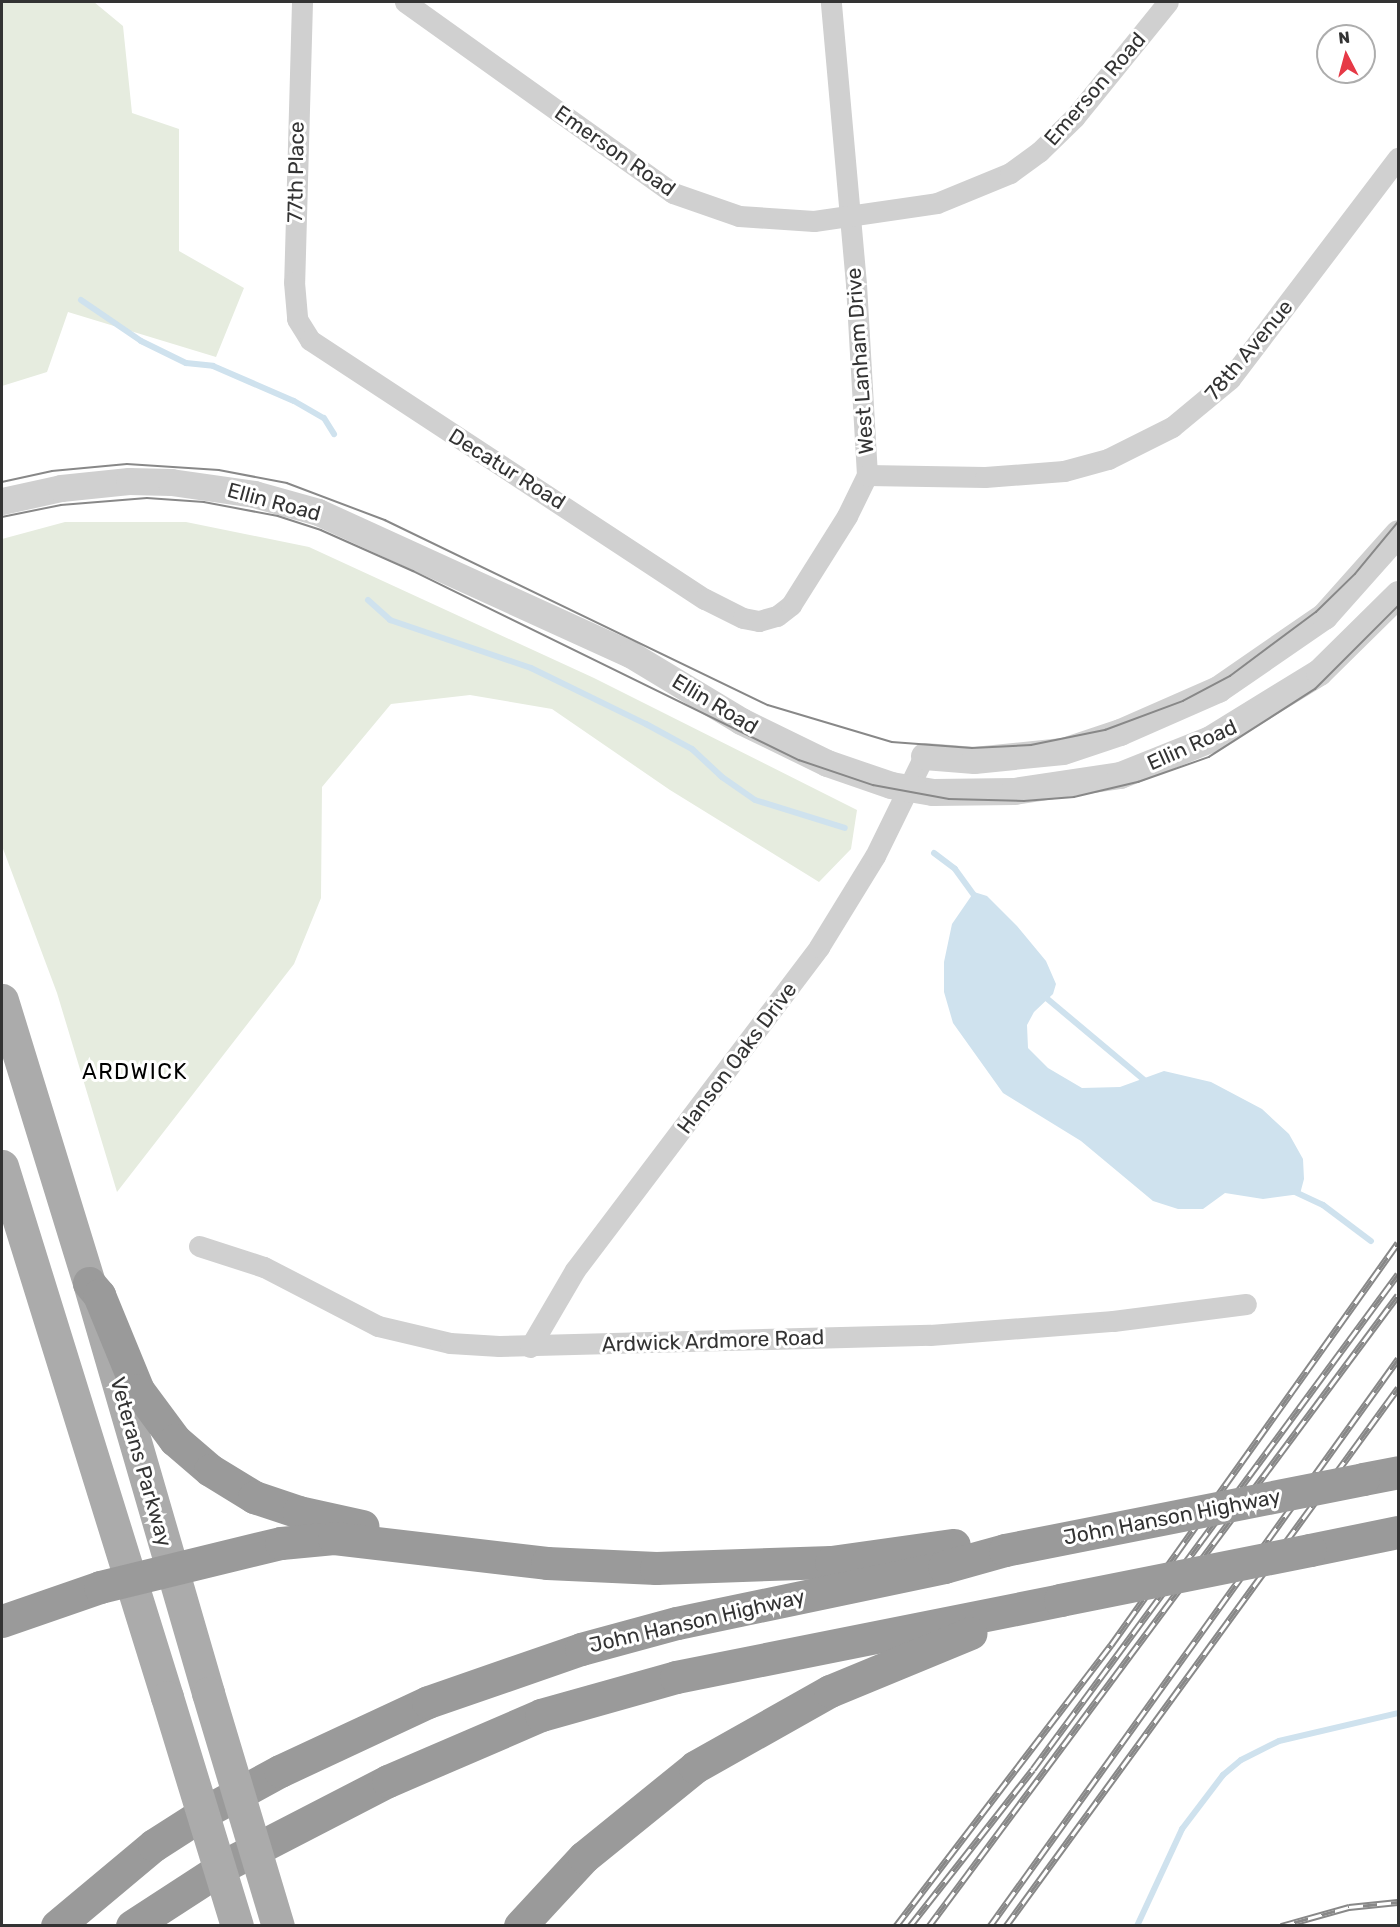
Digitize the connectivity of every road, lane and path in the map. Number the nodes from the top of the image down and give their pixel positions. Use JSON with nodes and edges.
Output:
{"nodes":[{"id":1,"x":302,"y":2,"type":"edge"},
{"id":2,"x":405,"y":2,"type":"edge"},
{"id":3,"x":831,"y":2,"type":"edge"},
{"id":4,"x":1168,"y":2,"type":"edge"},
{"id":5,"x":1398,"y":158,"type":"edge"},
{"id":6,"x":849,"y":218,"type":"junction"},
{"id":7,"x":310,"y":340,"type":"joint"},
{"id":8,"x":867,"y":475,"type":"junction"},
{"id":9,"x":2,"y":501,"type":"edge"},
{"id":10,"x":1398,"y":532,"type":"edge"},
{"id":11,"x":1398,"y":594,"type":"edge"},
{"id":12,"x":705,"y":599,"type":"joint"},
{"id":13,"x":924,"y":756,"type":"joint"},
{"id":14,"x":908,"y":788,"type":"junction"},
{"id":15,"x":2,"y":1000,"type":"edge"},
{"id":16,"x":2,"y":1166,"type":"edge"},
{"id":17,"x":199,"y":1246,"type":"dead end"},
{"id":18,"x":89,"y":1283,"type":"junction"},
{"id":19,"x":1246,"y":1304,"type":"dead end"},
{"id":20,"x":530,"y":1347,"type":"junction"},
{"id":21,"x":1398,"y":1472,"type":"edge"},
{"id":22,"x":1398,"y":1532,"type":"edge"},
{"id":23,"x":1005,"y":1550,"type":"junction"},
{"id":24,"x":513,"y":1558,"type":"junction"},
{"id":25,"x":172,"y":1570,"type":"junction"},
{"id":26,"x":128,"y":1581,"type":"junction"},
{"id":27,"x":1060,"y":1600,"type":"junction"},
{"id":28,"x":2,"y":1621,"type":"edge"},
{"id":29,"x":57,"y":1926,"type":"edge"},
{"id":30,"x":132,"y":1926,"type":"edge"},
{"id":31,"x":237,"y":1926,"type":"edge"},
{"id":32,"x":278,"y":1926,"type":"edge"},
{"id":33,"x":520,"y":1926,"type":"edge"}],
"edges":[{"from":1,"to":7,"type":"street","name":"77th Place"},
{"from":2,"to":6,"type":"street","name":"Emerson Road"},
{"from":3,"to":6,"type":"street","name":"West Lanham Drive"},
{"from":4,"to":6,"type":"street","name":"Emerson Road"},
{"from":5,"to":8,"type":"street","name":"78th Avenue"},
{"from":6,"to":8,"type":"street","name":"West Lanham Drive"},
{"from":7,"to":12,"type":"street","name":"Decatur Road"},
{"from":8,"to":12,"type":"street","name":"West Lanham Drive"},
{"from":9,"to":14,"type":"street","name":"Ellin Road"},
{"from":10,"to":13,"type":"street","name":"Ellin Road"},
{"from":11,"to":14,"type":"street","name":"Ellin Road"},
{"from":13,"to":14,"type":"street","name":"Hanson Oaks Drive"},
{"from":14,"to":20,"type":"street","name":"Hanson Oaks Drive"},
{"from":15,"to":18,"type":"main road","name":"Veterans Parkway"},
{"from":16,"to":26,"type":"main road"},
{"from":17,"to":20,"type":"street","name":"Ardwick Ardmore Road"},
{"from":18,"to":24,"type":"highway"},
{"from":18,"to":25,"type":"main road","name":"Veterans Parkway"},
{"from":19,"to":20,"type":"street","name":"Ardwick Ardmore Road"},
{"from":21,"to":23,"type":"highway","name":"John Hanson Highway","bridge":true},
{"from":22,"to":27,"type":"highway","bridge":true},
{"from":23,"to":24,"type":"highway"},
{"from":23,"to":29,"type":"highway","name":"John Hanson Highway"},
{"from":24,"to":25,"type":"highway"},
{"from":25,"to":26,"type":"highway"},
{"from":25,"to":32,"type":"main road","name":"Veterans Parkway","bridge":true},
{"from":26,"to":28,"type":"highway"},
{"from":26,"to":31,"type":"main road","bridge":true},
{"from":27,"to":30,"type":"highway"},
{"from":27,"to":33,"type":"highway"}]}
